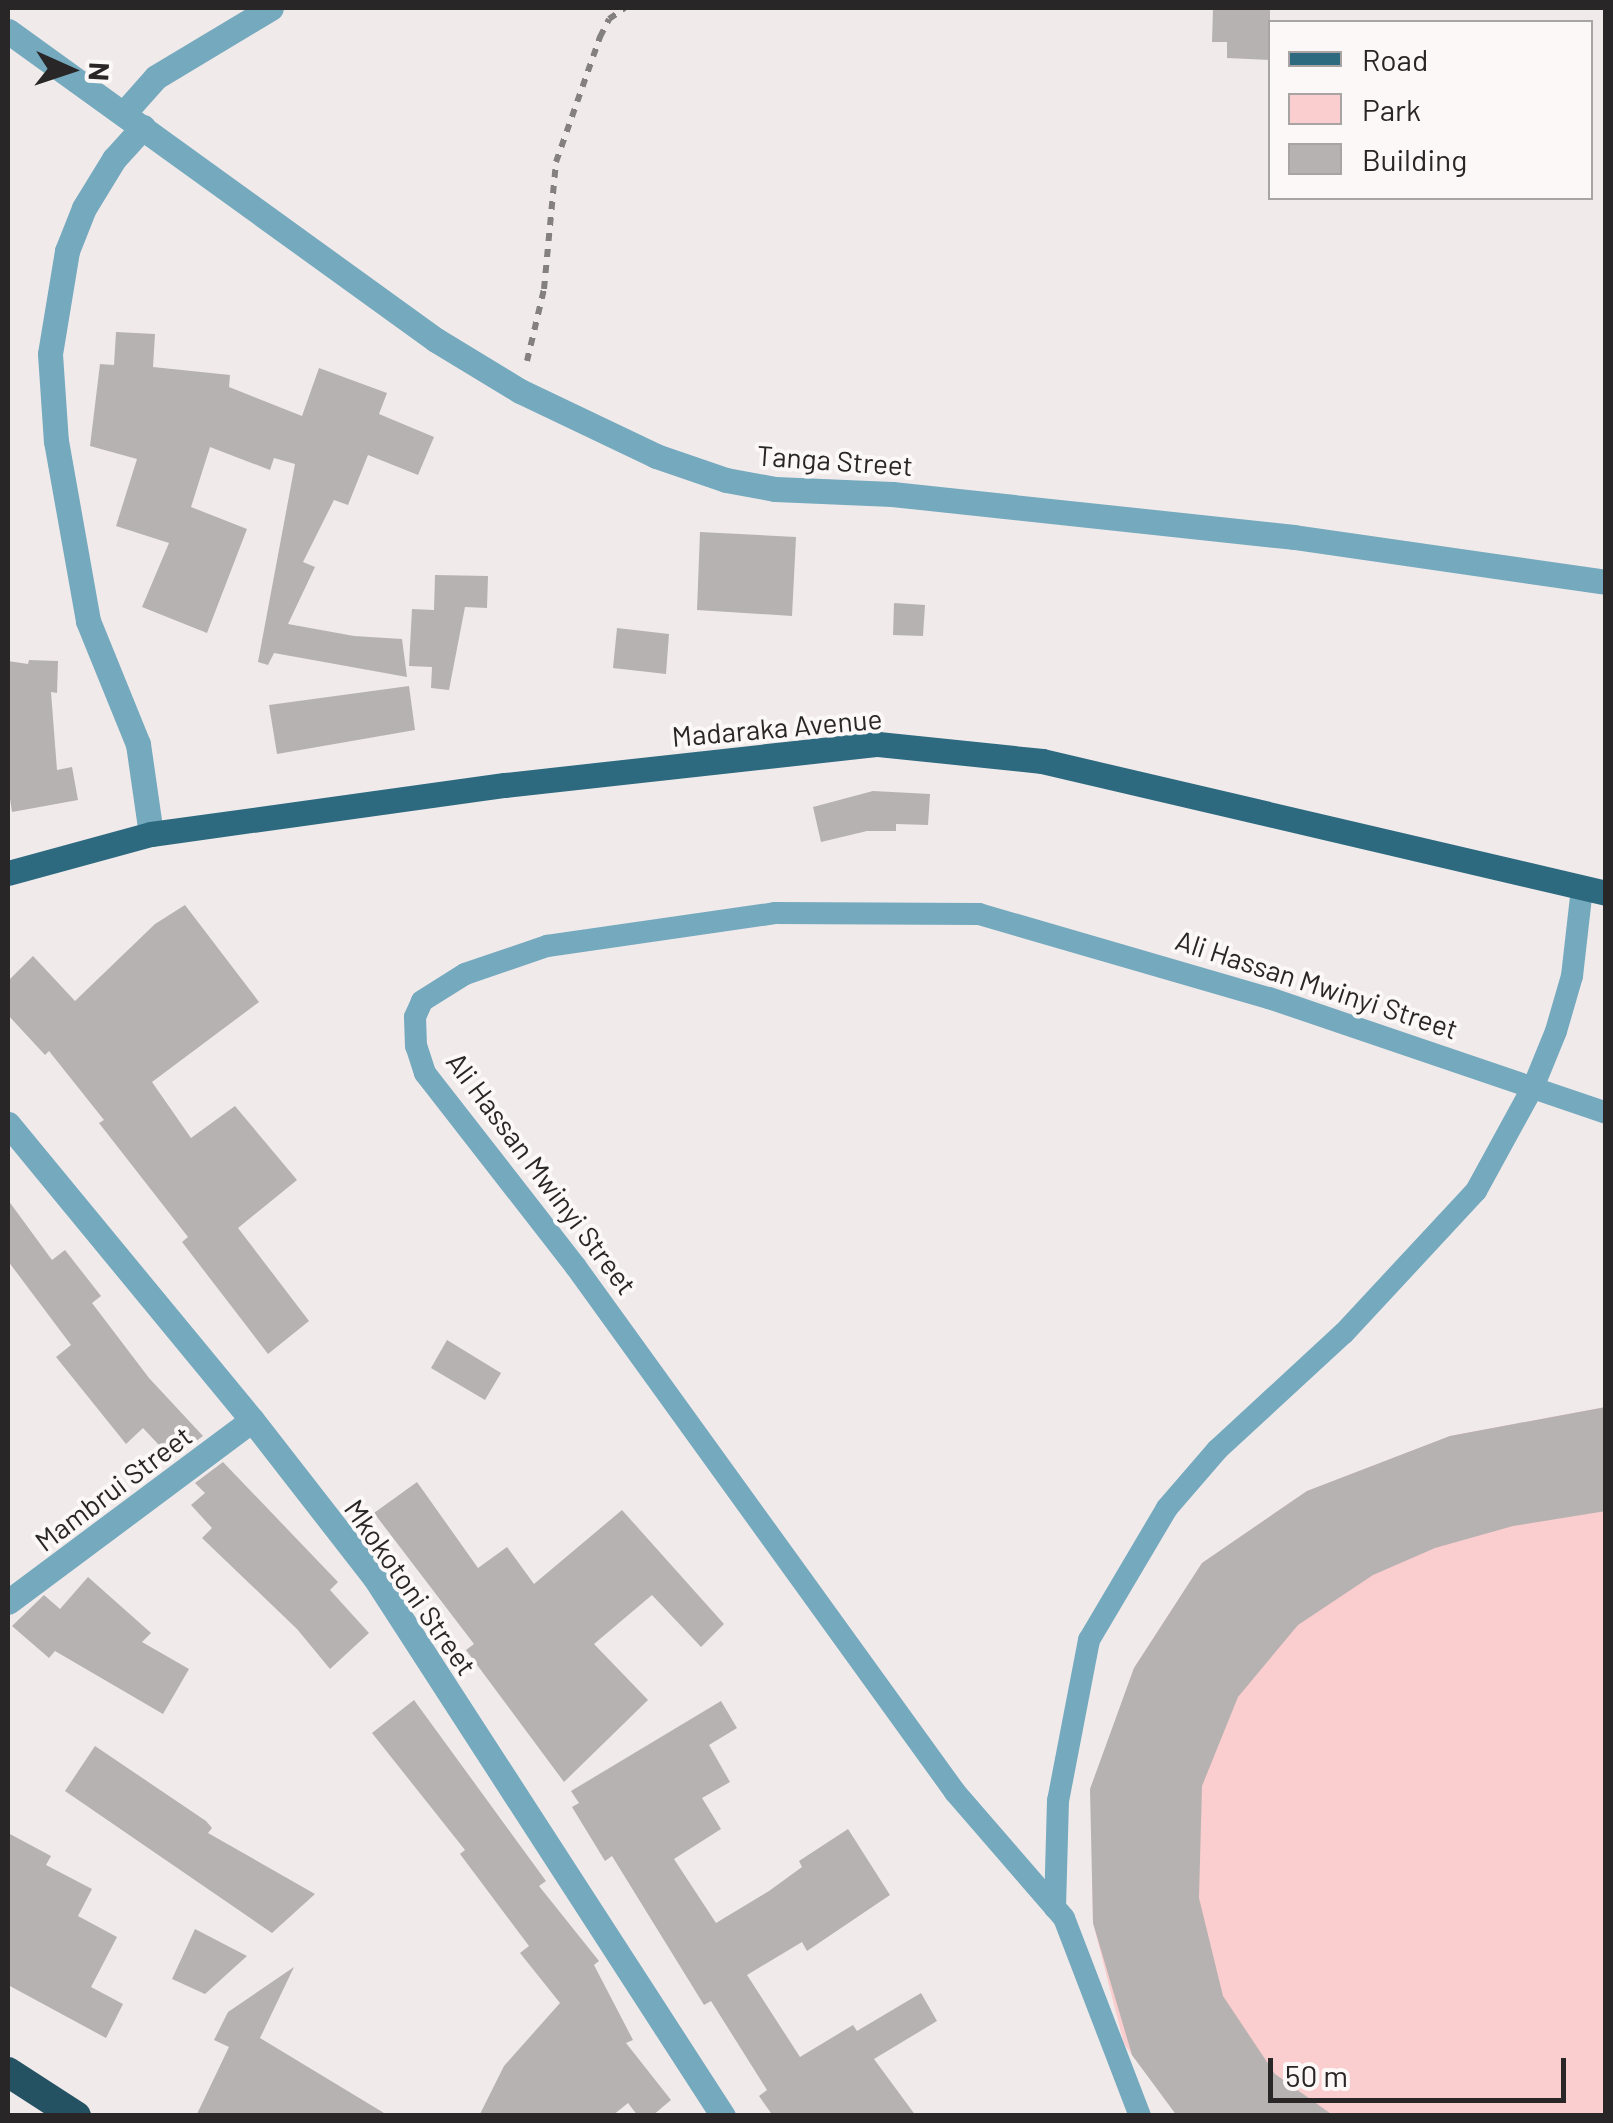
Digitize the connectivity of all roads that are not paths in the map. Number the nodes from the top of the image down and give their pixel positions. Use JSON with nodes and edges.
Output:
{"nodes":[{"id":1,"x":271,"y":8,"type":"edge"},
{"id":2,"x":8,"y":31,"type":"edge"},
{"id":3,"x":133,"y":120,"type":"junction"},
{"id":4,"x":1606,"y":582,"type":"edge"},
{"id":5,"x":151,"y":834,"type":"junction"},
{"id":6,"x":8,"y":873,"type":"edge"},
{"id":7,"x":1594,"y":891,"type":"edge"},
{"id":8,"x":1534,"y":1084,"type":"junction"},
{"id":9,"x":1606,"y":1112,"type":"edge"},
{"id":10,"x":8,"y":1124,"type":"edge"},
{"id":11,"x":252,"y":1420,"type":"junction"},
{"id":12,"x":8,"y":1602,"type":"edge"},
{"id":13,"x":1055,"y":1908,"type":"junction"},
{"id":14,"x":8,"y":2072,"type":"edge"},
{"id":15,"x":76,"y":2116,"type":"edge"},
{"id":16,"x":723,"y":2116,"type":"edge"},
{"id":17,"x":1140,"y":2116,"type":"edge"}],
"edges":[{"from":1,"to":3,"type":"street"},
{"from":2,"to":3,"type":"street","name":"Tanga Street"},
{"from":3,"to":4,"type":"street","name":"Tanga Street"},
{"from":3,"to":5,"type":"street"},
{"from":5,"to":6,"type":"main road","name":"Madaraka Avenue"},
{"from":5,"to":7,"type":"main road","name":"Madaraka Avenue"},
{"from":7,"to":8,"type":"lane","name":"Ali Hassan Mwinyi Street"},
{"from":8,"to":9,"type":"lane","name":"Ali Hassan Mwinyi Street"},
{"from":8,"to":13,"type":"lane","name":"Ali Hassan Mwinyi Street"},
{"from":8,"to":13,"type":"lane","name":"Ali Hassan Mwinyi Street"},
{"from":10,"to":11,"type":"street","name":"Mkokotoni Street"},
{"from":11,"to":12,"type":"street","name":"Mambrui Street"},
{"from":11,"to":16,"type":"street","name":"Mkokotoni Street"},
{"from":13,"to":17,"type":"lane","name":"Ali Hassan Mwinyi Street"},
{"from":14,"to":15,"type":"highway"}]}
